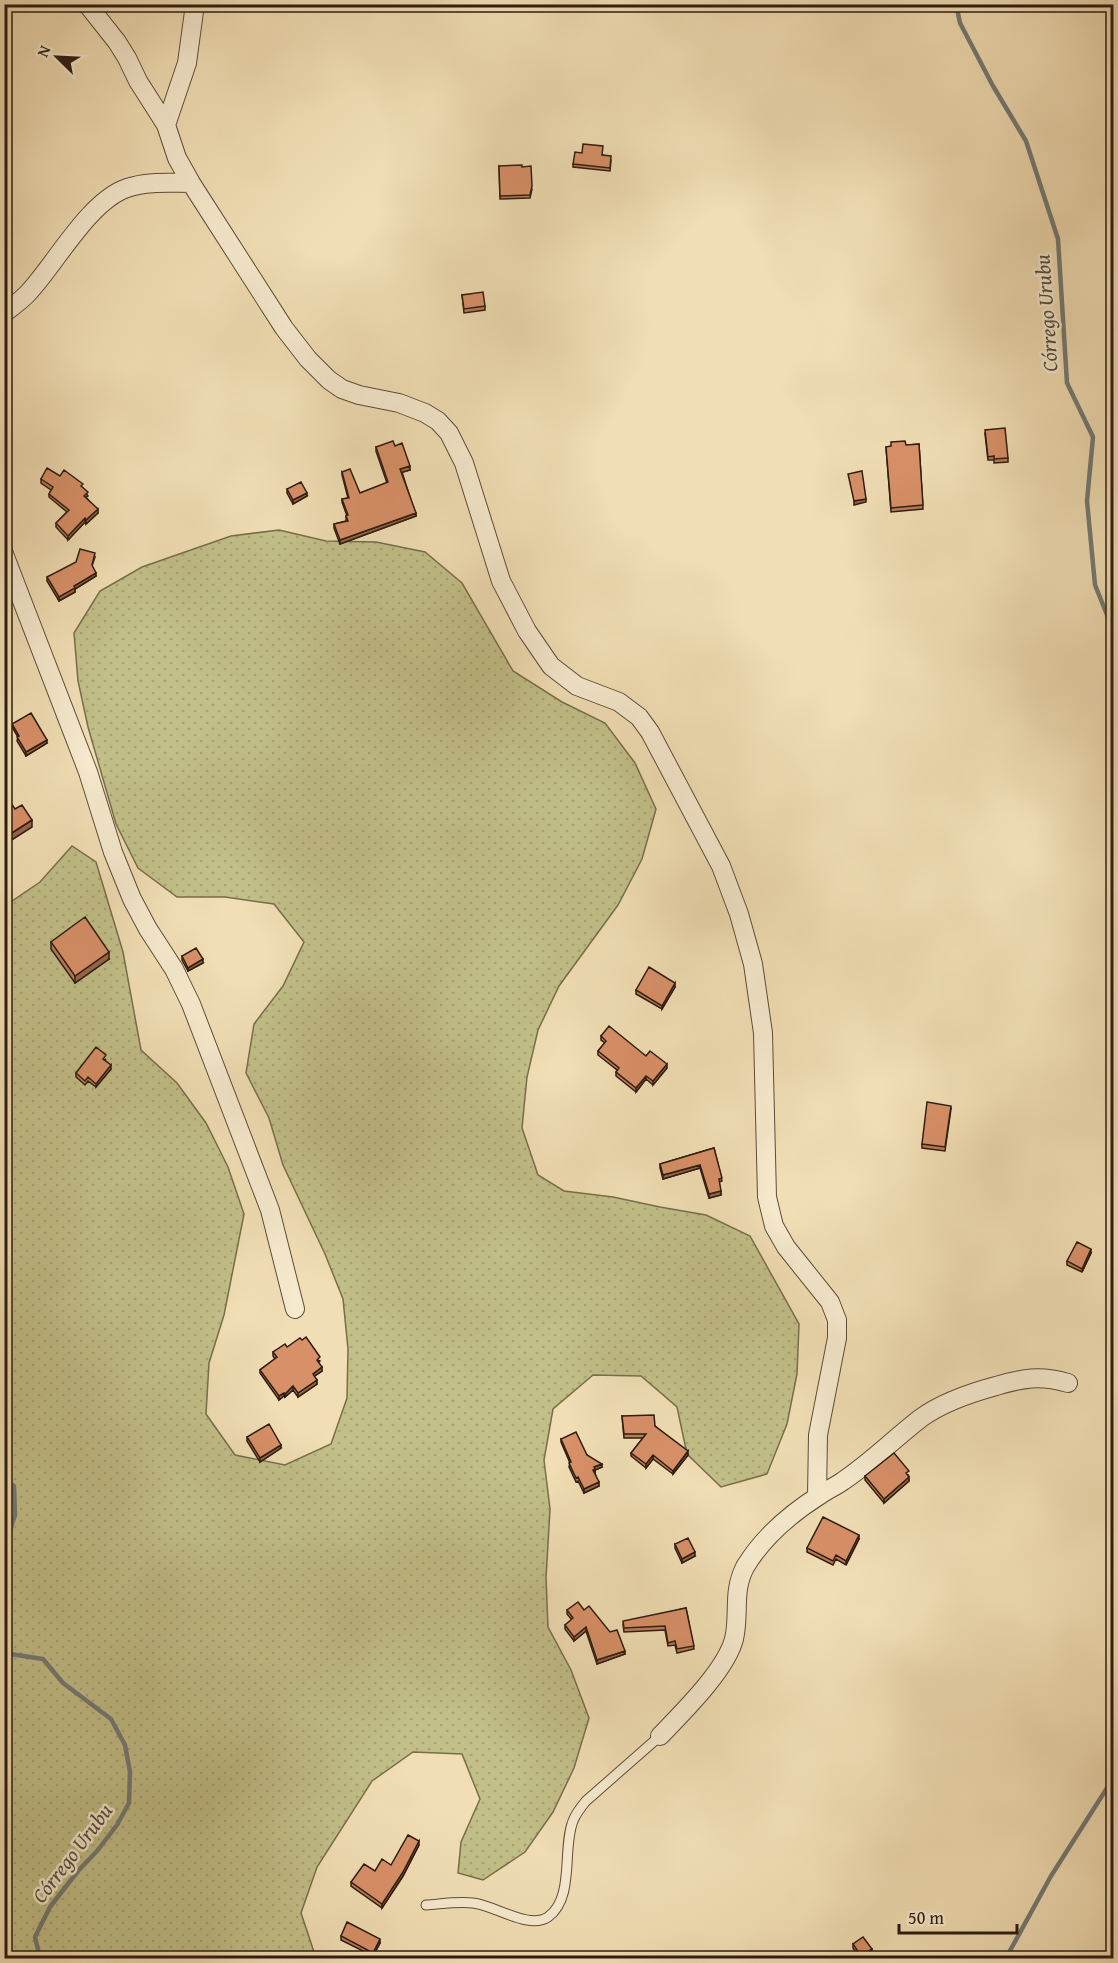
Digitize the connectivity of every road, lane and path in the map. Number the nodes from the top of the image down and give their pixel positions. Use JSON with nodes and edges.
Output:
{"nodes":[{"id":1,"x":87,"y":4,"type":"edge"},
{"id":2,"x":195,"y":4,"type":"edge"},
{"id":3,"x":166,"y":125,"type":"junction"},
{"id":4,"x":191,"y":183,"type":"junction"},
{"id":5,"x":4,"y":314,"type":"edge"},
{"id":6,"x":4,"y":554,"type":"edge"},
{"id":7,"x":295,"y":1309,"type":"dead end"},
{"id":8,"x":1068,"y":1383,"type":"dead end"},
{"id":9,"x":817,"y":1496,"type":"junction"},
{"id":10,"x":660,"y":1736,"type":"joint"},
{"id":11,"x":426,"y":1905,"type":"dead end"}],
"edges":[{"from":1,"to":3,"type":"street"},
{"from":2,"to":3,"type":"street"},
{"from":3,"to":4,"type":"street"},
{"from":4,"to":5,"type":"street"},
{"from":4,"to":9,"type":"street"},
{"from":6,"to":7,"type":"street"},
{"from":8,"to":9,"type":"street"},
{"from":9,"to":10,"type":"street"},
{"from":10,"to":11,"type":"lane"}]}
